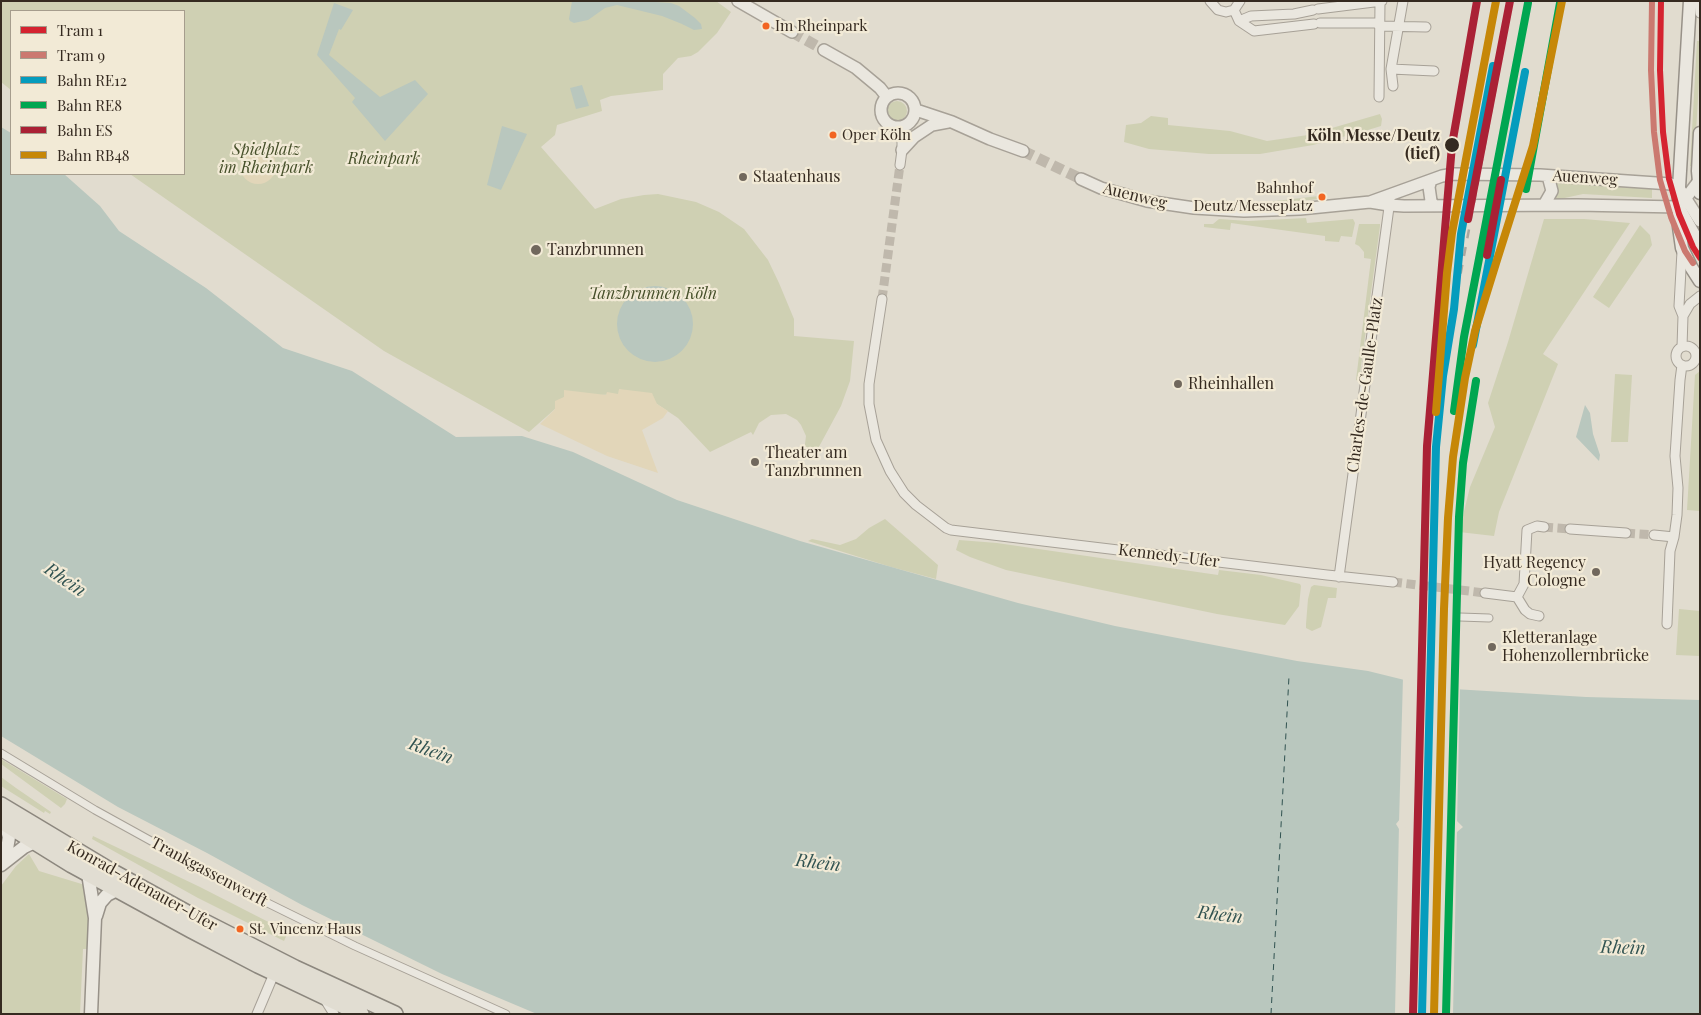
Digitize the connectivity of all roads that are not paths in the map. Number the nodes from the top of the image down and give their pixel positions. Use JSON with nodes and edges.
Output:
{"nodes":[{"id":1,"x":738,"y":1,"type":"edge"},
{"id":2,"x":1210,"y":1,"type":"edge"},
{"id":3,"x":1240,"y":1,"type":"edge"},
{"id":4,"x":1403,"y":1,"type":"edge"},
{"id":5,"x":1690,"y":1,"type":"edge"},
{"id":6,"x":1698,"y":1,"type":"edge"},
{"id":7,"x":1381,"y":2,"type":"edge"},
{"id":8,"x":1234,"y":10,"type":"junction"},
{"id":9,"x":1700,"y":13,"type":"edge"},
{"id":10,"x":1239,"y":21,"type":"junction"},
{"id":11,"x":1379,"y":25,"type":"junction"},
{"id":12,"x":1398,"y":27,"type":"junction"},
{"id":13,"x":1426,"y":27,"type":"dead end"},
{"id":14,"x":792,"y":32,"type":"tunnel mouth"},
{"id":15,"x":824,"y":50,"type":"tunnel mouth"},
{"id":16,"x":1391,"y":69,"type":"junction"},
{"id":17,"x":1434,"y":71,"type":"dead end"},
{"id":18,"x":1379,"y":85,"type":"junction"},
{"id":19,"x":887,"y":97,"type":"junction"},
{"id":20,"x":1379,"y":97,"type":"dead end"},
{"id":21,"x":916,"y":110,"type":"junction"},
{"id":22,"x":952,"y":122,"type":"junction"},
{"id":23,"x":902,"y":127,"type":"junction"},
{"id":24,"x":1700,"y":133,"type":"edge"},
{"id":25,"x":902,"y":150,"type":"junction"},
{"id":26,"x":1023,"y":152,"type":"tunnel mouth"},
{"id":27,"x":900,"y":165,"type":"tunnel mouth"},
{"id":28,"x":1548,"y":176,"type":"junction"},
{"id":29,"x":1081,"y":179,"type":"tunnel mouth"},
{"id":30,"x":1431,"y":180,"type":"junction"},
{"id":31,"x":1699,"y":188,"type":"edge"},
{"id":32,"x":1392,"y":193,"type":"junction"},
{"id":33,"x":1681,"y":198,"type":"junction"},
{"id":34,"x":1370,"y":202,"type":"junction"},
{"id":35,"x":1433,"y":205,"type":"junction"},
{"id":36,"x":1544,"y":205,"type":"junction"},
{"id":37,"x":1389,"y":206,"type":"junction"},
{"id":38,"x":1700,"y":221,"type":"edge"},
{"id":39,"x":1700,"y":245,"type":"edge"},
{"id":40,"x":1682,"y":248,"type":"junction"},
{"id":41,"x":1700,"y":281,"type":"edge"},
{"id":42,"x":1700,"y":296,"type":"edge"},
{"id":43,"x":882,"y":299,"type":"tunnel mouth"},
{"id":44,"x":1682,"y":316,"type":"junction"},
{"id":45,"x":1682,"y":347,"type":"junction"},
{"id":46,"x":1682,"y":365,"type":"junction"},
{"id":47,"x":1544,"y":527,"type":"tunnel mouth"},
{"id":48,"x":1570,"y":529,"type":"tunnel mouth"},
{"id":49,"x":1626,"y":533,"type":"tunnel mouth"},
{"id":50,"x":1654,"y":535,"type":"tunnel mouth"},
{"id":51,"x":1674,"y":537,"type":"junction"},
{"id":52,"x":1339,"y":577,"type":"junction"},
{"id":53,"x":1393,"y":582,"type":"tunnel mouth"},
{"id":54,"x":1485,"y":594,"type":"tunnel mouth"},
{"id":55,"x":1518,"y":597,"type":"junction"},
{"id":56,"x":1539,"y":616,"type":"dead end"},
{"id":57,"x":1460,"y":617,"type":"dead end"},
{"id":58,"x":1489,"y":618,"type":"dead end"},
{"id":59,"x":1667,"y":624,"type":"dead end"},
{"id":60,"x":1,"y":753,"type":"edge"},
{"id":61,"x":1,"y":805,"type":"edge"},
{"id":62,"x":2,"y":822,"type":"edge"},
{"id":63,"x":55,"y":838,"type":"junction"},
{"id":64,"x":34,"y":842,"type":"junction"},
{"id":65,"x":83,"y":855,"type":"junction"},
{"id":66,"x":3,"y":863,"type":"edge"},
{"id":67,"x":89,"y":874,"type":"junction"},
{"id":68,"x":117,"y":890,"type":"junction"},
{"id":69,"x":96,"y":918,"type":"junction"},
{"id":70,"x":277,"y":966,"type":"junction"},
{"id":71,"x":322,"y":996,"type":"junction"},
{"id":72,"x":91,"y":1014,"type":"edge"},
{"id":73,"x":257,"y":1014,"type":"edge"},
{"id":74,"x":334,"y":1014,"type":"edge"},
{"id":75,"x":361,"y":1014,"type":"edge"},
{"id":76,"x":395,"y":1014,"type":"edge"},
{"id":77,"x":506,"y":1014,"type":"edge"}],
"edges":[{"from":1,"to":14,"type":"street"},
{"from":2,"to":8,"type":"street"},
{"from":3,"to":8,"type":"street"},
{"from":4,"to":12,"type":"street"},
{"from":5,"to":33,"type":"main road"},
{"from":6,"to":9,"type":"street"},
{"from":7,"to":10,"type":"street"},
{"from":7,"to":11,"type":"street"},
{"from":8,"to":10,"type":"street"},
{"from":10,"to":11,"type":"street"},
{"from":11,"to":12,"type":"street"},
{"from":11,"to":18,"type":"street"},
{"from":12,"to":13,"type":"street"},
{"from":12,"to":16,"type":"street"},
{"from":15,"to":19,"type":"street"},
{"from":16,"to":17,"type":"street"},
{"from":16,"to":18,"type":"street"},
{"from":18,"to":20,"type":"street"},
{"from":19,"to":21,"type":"street"},
{"from":19,"to":23,"type":"street"},
{"from":21,"to":22,"type":"street"},
{"from":21,"to":23,"type":"street"},
{"from":22,"to":25,"type":"street"},
{"from":22,"to":26,"type":"street"},
{"from":23,"to":25,"type":"street"},
{"from":24,"to":31,"type":"main road"},
{"from":25,"to":27,"type":"street"},
{"from":28,"to":30,"type":"street","name":"Auenweg"},
{"from":28,"to":33,"type":"street","name":"Auenweg"},
{"from":28,"to":36,"type":"street"},
{"from":29,"to":34,"type":"street","name":"Auenweg"},
{"from":30,"to":32,"type":"street","name":"Auenweg"},
{"from":30,"to":35,"type":"street"},
{"from":31,"to":33,"type":"street"},
{"from":32,"to":34,"type":"street","name":"Auenweg"},
{"from":32,"to":37,"type":"street","name":"Charles-de-Gaulle-Platz"},
{"from":33,"to":36,"type":"street","name":"Auenweg"},
{"from":33,"to":38,"type":"street"},
{"from":33,"to":39,"type":"main road"},
{"from":33,"to":40,"type":"main road"},
{"from":34,"to":37,"type":"street","name":"Auenweg"},
{"from":35,"to":36,"type":"street","name":"Auenweg"},
{"from":35,"to":37,"type":"street","name":"Auenweg"},
{"from":37,"to":52,"type":"street","name":"Charles-de-Gaulle-Platz"},
{"from":40,"to":41,"type":"main road"},
{"from":40,"to":44,"type":"street"},
{"from":42,"to":44,"type":"street"},
{"from":43,"to":52,"type":"street","name":"Kennedy-Ufer"},
{"from":44,"to":45,"type":"street"},
{"from":45,"to":46,"type":"street"},
{"from":45,"to":46,"type":"street"},
{"from":46,"to":51,"type":"street"},
{"from":47,"to":55,"type":"street"},
{"from":48,"to":49,"type":"street"},
{"from":50,"to":51,"type":"street"},
{"from":51,"to":59,"type":"street"},
{"from":52,"to":53,"type":"street","name":"Kennedy-Ufer"},
{"from":54,"to":55,"type":"street"},
{"from":55,"to":56,"type":"street"},
{"from":57,"to":58,"type":"street"},
{"from":60,"to":77,"type":"street","name":"Trankgassenwerft"},
{"from":61,"to":63,"type":"main road","name":"Konrad-Adenauer-Ufer"},
{"from":62,"to":64,"type":"main road","name":"Konrad-Adenauer-Ufer"},
{"from":62,"to":66,"type":"main road"},
{"from":63,"to":64,"type":"main road"},
{"from":63,"to":65,"type":"main road","name":"Konrad-Adenauer-Ufer"},
{"from":64,"to":66,"type":"main road"},
{"from":64,"to":67,"type":"main road","name":"Konrad-Adenauer-Ufer"},
{"from":65,"to":67,"type":"main road"},
{"from":65,"to":70,"type":"main road","name":"Konrad-Adenauer-Ufer"},
{"from":67,"to":68,"type":"main road","name":"Konrad-Adenauer-Ufer"},
{"from":67,"to":69,"type":"main road"},
{"from":68,"to":69,"type":"main road"},
{"from":68,"to":70,"type":"main road","name":"Konrad-Adenauer-Ufer"},
{"from":69,"to":72,"type":"main road"},
{"from":70,"to":71,"type":"main road","name":"Konrad-Adenauer-Ufer"},
{"from":70,"to":73,"type":"street"},
{"from":70,"to":76,"type":"main road","name":"Konrad-Adenauer-Ufer"},
{"from":71,"to":74,"type":"street"},
{"from":71,"to":75,"type":"main road","name":"Konrad-Adenauer-Ufer"}]}
